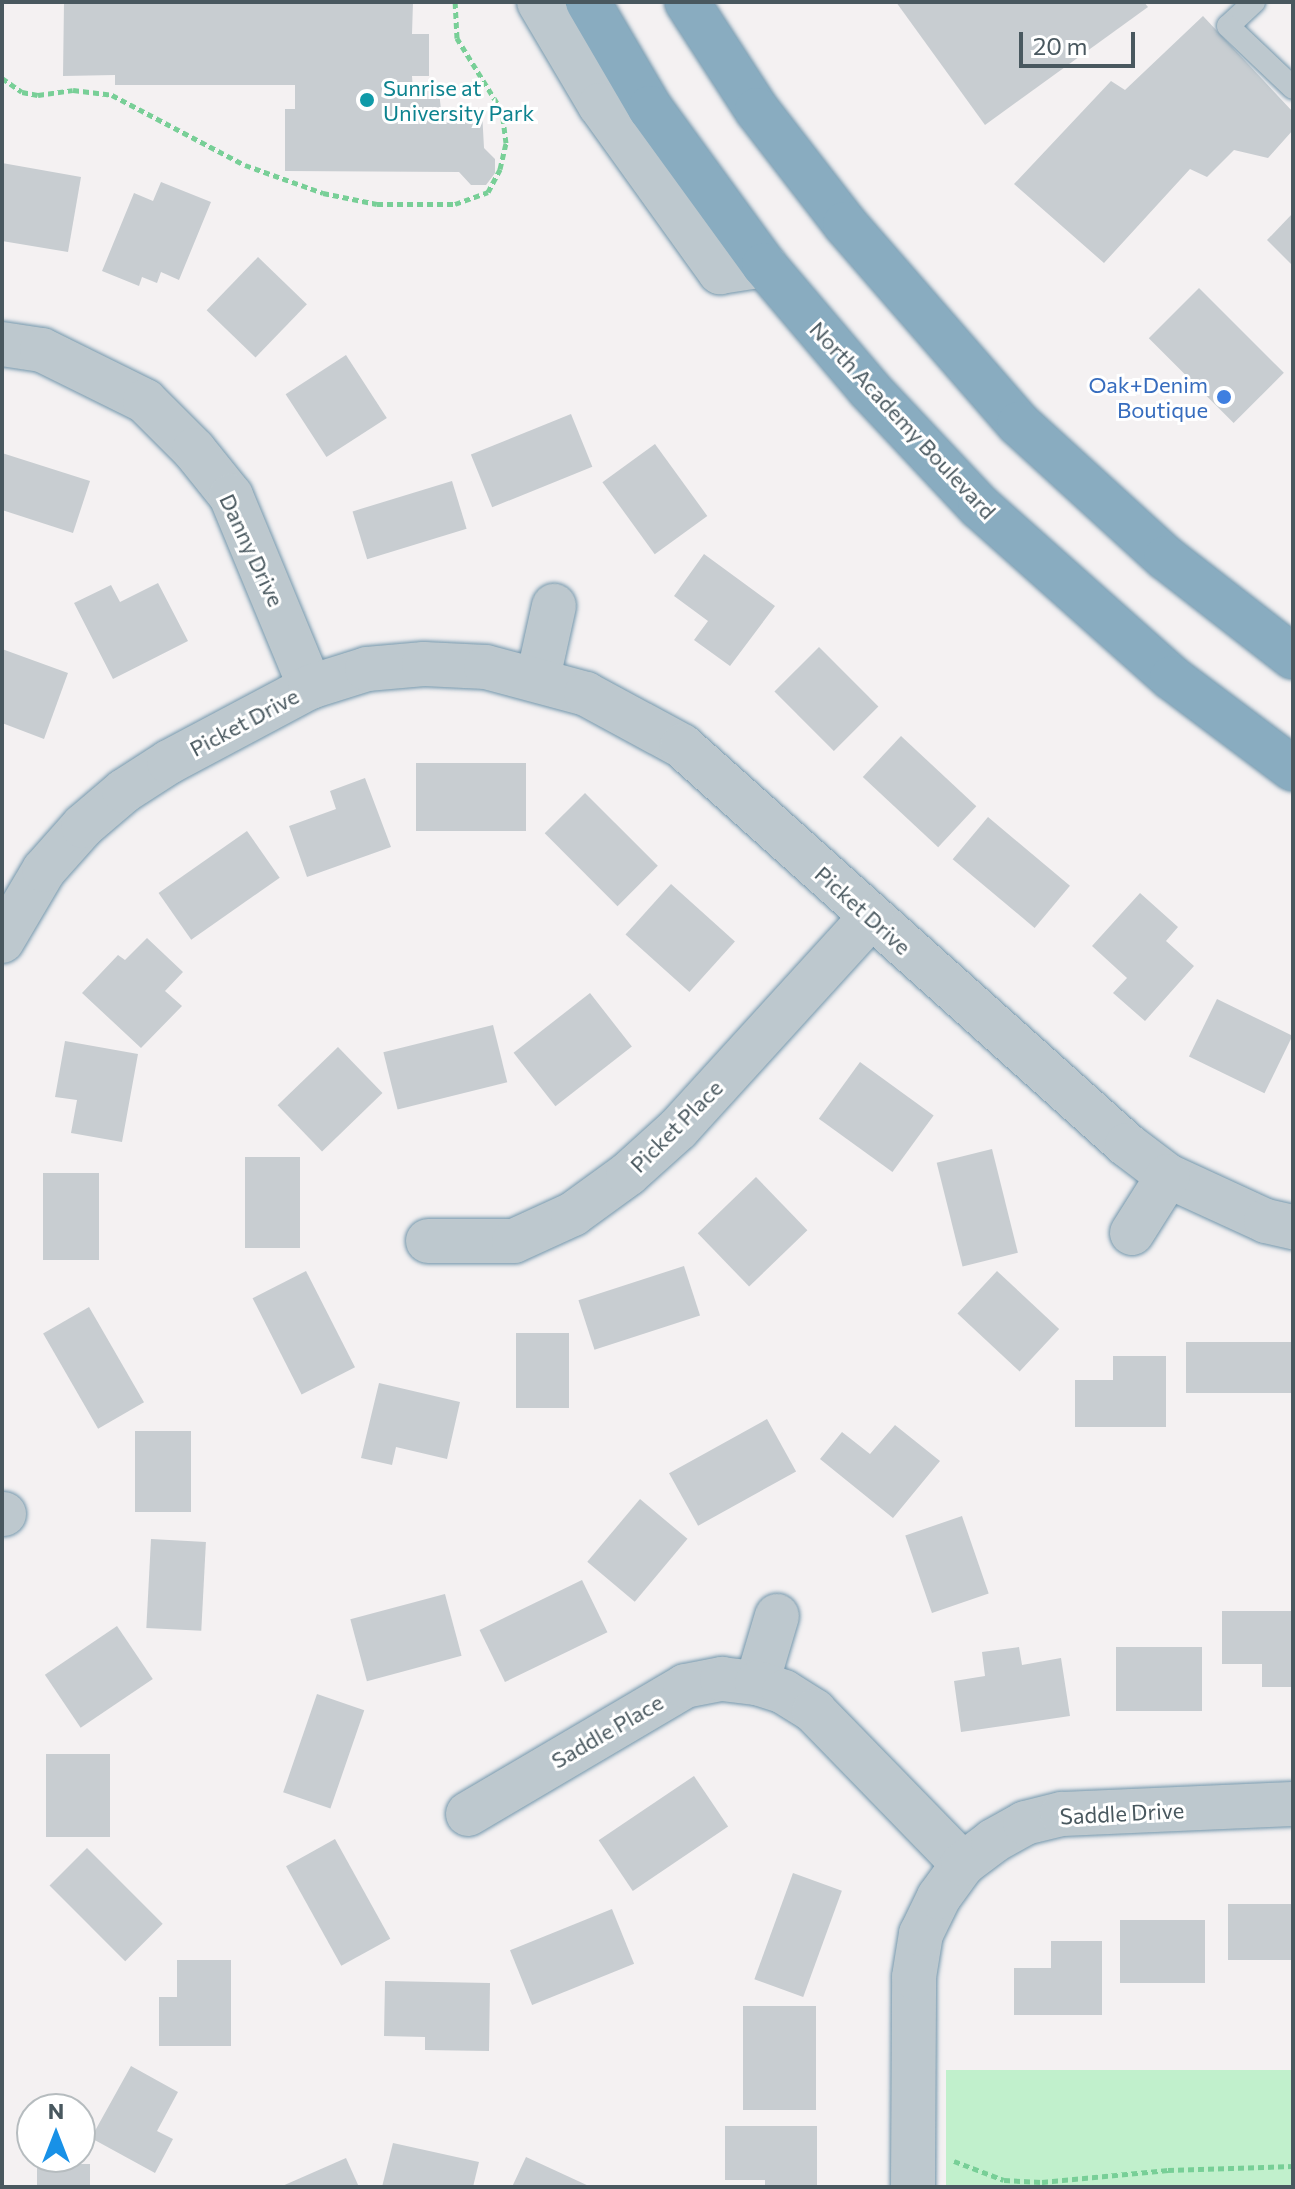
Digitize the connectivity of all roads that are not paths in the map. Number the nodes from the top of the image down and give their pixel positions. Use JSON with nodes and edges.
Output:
{"nodes":[{"id":1,"x":539,"y":2,"type":"edge"},
{"id":2,"x":588,"y":2,"type":"edge"},
{"id":3,"x":687,"y":2,"type":"edge"},
{"id":4,"x":1254,"y":2,"type":"edge"},
{"id":5,"x":1293,"y":88,"type":"edge"},
{"id":6,"x":764,"y":265,"type":"junction"},
{"id":7,"x":2,"y":344,"type":"edge"},
{"id":8,"x":554,"y":606,"type":"dead end"},
{"id":9,"x":1293,"y":657,"type":"edge"},
{"id":10,"x":538,"y":678,"type":"junction"},
{"id":11,"x":310,"y":687,"type":"junction"},
{"id":12,"x":1293,"y":769,"type":"edge"},
{"id":13,"x":871,"y":917,"type":"junction"},
{"id":14,"x":6,"y":922,"type":"edge"},
{"id":15,"x":1168,"y":1176,"type":"junction"},
{"id":16,"x":1293,"y":1227,"type":"edge"},
{"id":17,"x":1132,"y":1233,"type":"dead end"},
{"id":18,"x":428,"y":1241,"type":"dead end"},
{"id":19,"x":777,"y":1616,"type":"dead end"},
{"id":20,"x":757,"y":1683,"type":"junction"},
{"id":21,"x":1293,"y":1804,"type":"edge"},
{"id":22,"x":468,"y":1814,"type":"dead end"},
{"id":23,"x":963,"y":1864,"type":"junction"},
{"id":24,"x":913,"y":2187,"type":"edge"}],
"edges":[{"from":1,"to":6,"type":"street"},
{"from":2,"to":6,"type":"highway","name":"North Academy Boulevard"},
{"from":3,"to":9,"type":"highway"},
{"from":4,"to":5,"type":"lane"},
{"from":6,"to":12,"type":"highway","name":"North Academy Boulevard"},
{"from":7,"to":11,"type":"street","name":"Danny Drive"},
{"from":8,"to":10,"type":"street"},
{"from":10,"to":11,"type":"street","name":"Picket Drive"},
{"from":10,"to":13,"type":"street","name":"Picket Drive"},
{"from":11,"to":14,"type":"street","name":"Picket Drive"},
{"from":13,"to":15,"type":"street","name":"Picket Drive"},
{"from":13,"to":18,"type":"street","name":"Picket Place"},
{"from":15,"to":16,"type":"street","name":"Picket Drive"},
{"from":15,"to":17,"type":"street"},
{"from":19,"to":20,"type":"street"},
{"from":20,"to":22,"type":"street","name":"Saddle Place"},
{"from":20,"to":23,"type":"street","name":"Saddle Place"},
{"from":21,"to":23,"type":"street","name":"Saddle Drive"},
{"from":23,"to":24,"type":"street","name":"Saddle Drive"}]}
